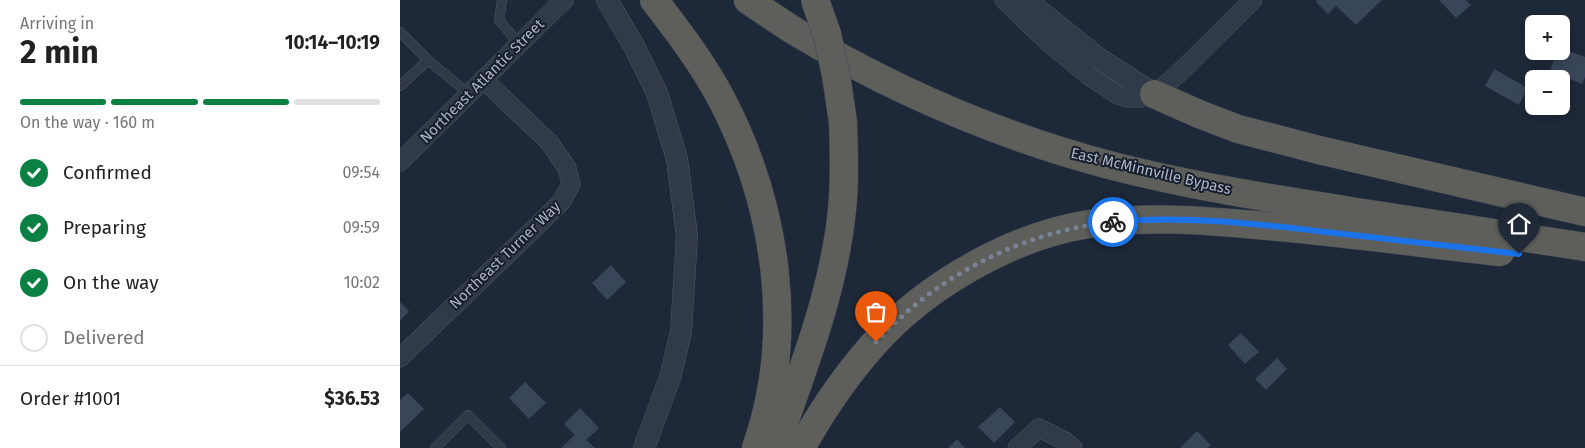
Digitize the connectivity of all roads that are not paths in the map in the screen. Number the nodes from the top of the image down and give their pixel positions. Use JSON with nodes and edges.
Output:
{"nodes":[{"id":1,"x":502,"y":0,"type":"edge"},
{"id":2,"x":564,"y":0,"type":"edge"},
{"id":3,"x":607,"y":0,"type":"edge"},
{"id":4,"x":654,"y":0,"type":"edge"},
{"id":5,"x":748,"y":0,"type":"edge"},
{"id":6,"x":815,"y":0,"type":"edge"},
{"id":7,"x":1004,"y":0,"type":"edge"},
{"id":8,"x":1026,"y":0,"type":"edge"},
{"id":9,"x":1253,"y":0,"type":"edge"},
{"id":10,"x":400,"y":32,"type":"edge"},
{"id":11,"x":519,"y":44,"type":"junction"},
{"id":12,"x":428,"y":60,"type":"junction"},
{"id":13,"x":484,"y":79,"type":"junction"},
{"id":14,"x":400,"y":86,"type":"edge"},
{"id":15,"x":469,"y":94,"type":"junction"},
{"id":16,"x":1154,"y":94,"type":"junction"},
{"id":17,"x":400,"y":162,"type":"edge"},
{"id":18,"x":1585,"y":212,"type":"edge"},
{"id":19,"x":1585,"y":247,"type":"edge"},
{"id":20,"x":1585,"y":257,"type":"edge"},
{"id":21,"x":400,"y":358,"type":"edge"},
{"id":22,"x":435,"y":448,"type":"edge"},
{"id":23,"x":501,"y":448,"type":"edge"},
{"id":24,"x":644,"y":448,"type":"edge"},
{"id":25,"x":756,"y":448,"type":"edge"},
{"id":26,"x":774,"y":448,"type":"edge"},
{"id":27,"x":801,"y":448,"type":"edge"},
{"id":28,"x":1018,"y":448,"type":"edge"},
{"id":29,"x":1074,"y":448,"type":"edge"}],
"edges":[{"from":1,"to":11,"type":"lane"},
{"from":2,"to":11,"type":"street","name":"Northeast Atlantic Street"},
{"from":3,"to":24,"type":"street"},
{"from":4,"to":25,"type":"highway"},
{"from":5,"to":19,"type":"highway","name":"East McMinnville Bypass"},
{"from":6,"to":26,"type":"highway","bridge":true},
{"from":7,"to":16,"type":"street"},
{"from":8,"to":16,"type":"street"},
{"from":9,"to":16,"type":"street"},
{"from":10,"to":12,"type":"lane"},
{"from":11,"to":13,"type":"street","name":"Northeast Atlantic Street"},
{"from":12,"to":14,"type":"lane"},
{"from":12,"to":15,"type":"lane"},
{"from":13,"to":15,"type":"street","name":"Northeast Atlantic Street"},
{"from":13,"to":21,"type":"street","name":"Northeast Turner Way"},
{"from":15,"to":17,"type":"street","name":"Northeast Atlantic Street"},
{"from":16,"to":18,"type":"highway"},
{"from":20,"to":27,"type":"highway"},
{"from":22,"to":23,"type":"lane"},
{"from":28,"to":29,"type":"street"}]}
